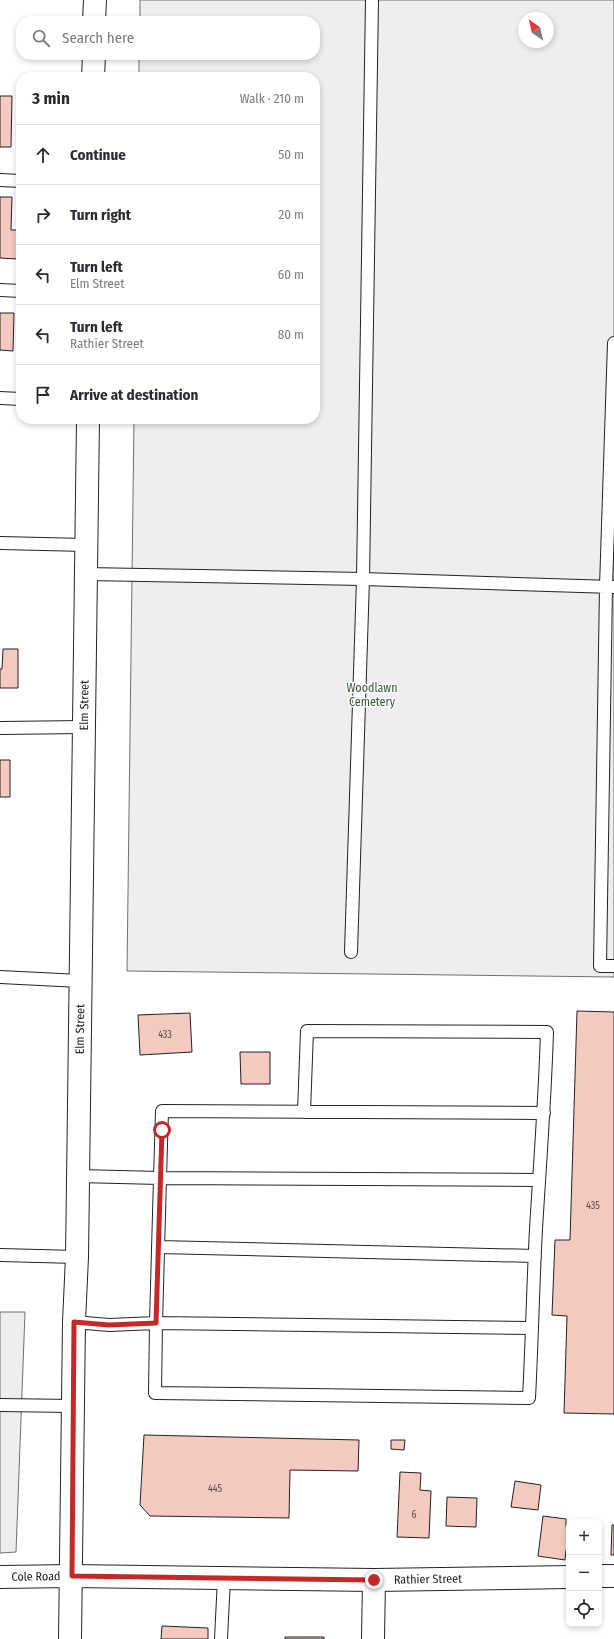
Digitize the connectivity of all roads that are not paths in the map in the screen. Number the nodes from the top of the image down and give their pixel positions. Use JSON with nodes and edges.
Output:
{"nodes":[{"id":1,"x":94,"y":0,"type":"edge"},
{"id":2,"x":372,"y":0,"type":"edge"},
{"id":3,"x":94,"y":16,"type":"edge"},
{"id":4,"x":94,"y":60,"type":"edge"},
{"id":5,"x":93,"y":72,"type":"edge"},
{"id":6,"x":0,"y":180,"type":"edge"},
{"id":7,"x":16,"y":180,"type":"edge"},
{"id":8,"x":0,"y":290,"type":"edge"},
{"id":9,"x":16,"y":291,"type":"edge"},
{"id":10,"x":614,"y":343,"type":"edge"},
{"id":11,"x":0,"y":398,"type":"edge"},
{"id":12,"x":16,"y":399,"type":"edge"},
{"id":13,"x":88,"y":424,"type":"edge"},
{"id":14,"x":0,"y":543,"type":"edge"},
{"id":15,"x":86,"y":546,"type":"junction"},
{"id":16,"x":86,"y":574,"type":"junction"},
{"id":17,"x":363,"y":579,"type":"junction"},
{"id":18,"x":610,"y":587,"type":"edge"},
{"id":19,"x":84,"y":727,"type":"junction"},
{"id":20,"x":0,"y":728,"type":"edge"},
{"id":21,"x":351,"y":952,"type":"dead end"},
{"id":22,"x":614,"y":966,"type":"edge"},
{"id":23,"x":0,"y":977,"type":"edge"},
{"id":24,"x":80,"y":981,"type":"junction"},
{"id":25,"x":304,"y":1112,"type":"junction"},
{"id":26,"x":544,"y":1113,"type":"junction"},
{"id":27,"x":78,"y":1176,"type":"junction"},
{"id":28,"x":160,"y":1178,"type":"junction"},
{"id":29,"x":539,"y":1180,"type":"junction"},
{"id":30,"x":158,"y":1247,"type":"junction"},
{"id":31,"x":0,"y":1255,"type":"edge"},
{"id":32,"x":535,"y":1256,"type":"junction"},
{"id":33,"x":77,"y":1257,"type":"junction"},
{"id":34,"x":74,"y":1322,"type":"junction"},
{"id":35,"x":156,"y":1323,"type":"junction"},
{"id":36,"x":532,"y":1328,"type":"junction"},
{"id":37,"x":0,"y":1405,"type":"edge"},
{"id":38,"x":74,"y":1406,"type":"junction"},
{"id":39,"x":72,"y":1576,"type":"junction"},
{"id":40,"x":602,"y":1576,"type":"edge"},
{"id":41,"x":614,"y":1576,"type":"edge"},
{"id":42,"x":0,"y":1577,"type":"edge"},
{"id":43,"x":566,"y":1577,"type":"edge"},
{"id":44,"x":224,"y":1578,"type":"junction"},
{"id":45,"x":374,"y":1580,"type":"junction"},
{"id":46,"x":70,"y":1639,"type":"edge"},
{"id":47,"x":221,"y":1639,"type":"edge"},
{"id":48,"x":373,"y":1639,"type":"edge"}],
"edges":[{"from":1,"to":3,"type":"main road"},
{"from":2,"to":17,"type":"lane"},
{"from":4,"to":5,"type":"main road"},
{"from":6,"to":7,"type":"lane"},
{"from":8,"to":9,"type":"lane"},
{"from":10,"to":18,"type":"lane"},
{"from":11,"to":12,"type":"lane"},
{"from":13,"to":15,"type":"main road","name":"Elm Street"},
{"from":14,"to":15,"type":"lane"},
{"from":15,"to":16,"type":"main road","name":"Elm Street"},
{"from":16,"to":17,"type":"lane"},
{"from":16,"to":19,"type":"main road","name":"Elm Street"},
{"from":17,"to":18,"type":"lane"},
{"from":17,"to":21,"type":"lane"},
{"from":18,"to":22,"type":"lane"},
{"from":19,"to":20,"type":"lane"},
{"from":19,"to":24,"type":"main road","name":"Elm Street"},
{"from":23,"to":24,"type":"lane"},
{"from":24,"to":27,"type":"main road","name":"Elm Street"},
{"from":25,"to":26,"type":"lane"},
{"from":25,"to":26,"type":"lane"},
{"from":25,"to":28,"type":"lane"},
{"from":26,"to":29,"type":"lane"},
{"from":27,"to":28,"type":"lane"},
{"from":27,"to":33,"type":"main road","name":"Elm Street"},
{"from":28,"to":29,"type":"lane"},
{"from":28,"to":30,"type":"lane"},
{"from":29,"to":32,"type":"lane"},
{"from":30,"to":32,"type":"lane"},
{"from":30,"to":35,"type":"lane"},
{"from":31,"to":33,"type":"lane"},
{"from":32,"to":36,"type":"lane"},
{"from":33,"to":34,"type":"main road","name":"Elm Street"},
{"from":34,"to":35,"type":"lane"},
{"from":34,"to":38,"type":"main road","name":"Elm Street"},
{"from":35,"to":36,"type":"lane"},
{"from":35,"to":36,"type":"lane"},
{"from":37,"to":38,"type":"lane"},
{"from":38,"to":39,"type":"main road","name":"Elm Street"},
{"from":39,"to":42,"type":"main road","name":"Cole Road"},
{"from":39,"to":44,"type":"main road","name":"Rathier Street"},
{"from":39,"to":46,"type":"main road","name":"Elm Street"},
{"from":40,"to":41,"type":"main road"},
{"from":43,"to":45,"type":"main road","name":"Rathier Street"},
{"from":44,"to":45,"type":"main road","name":"Rathier Street"},
{"from":44,"to":47,"type":"lane"},
{"from":45,"to":48,"type":"main road"}]}
